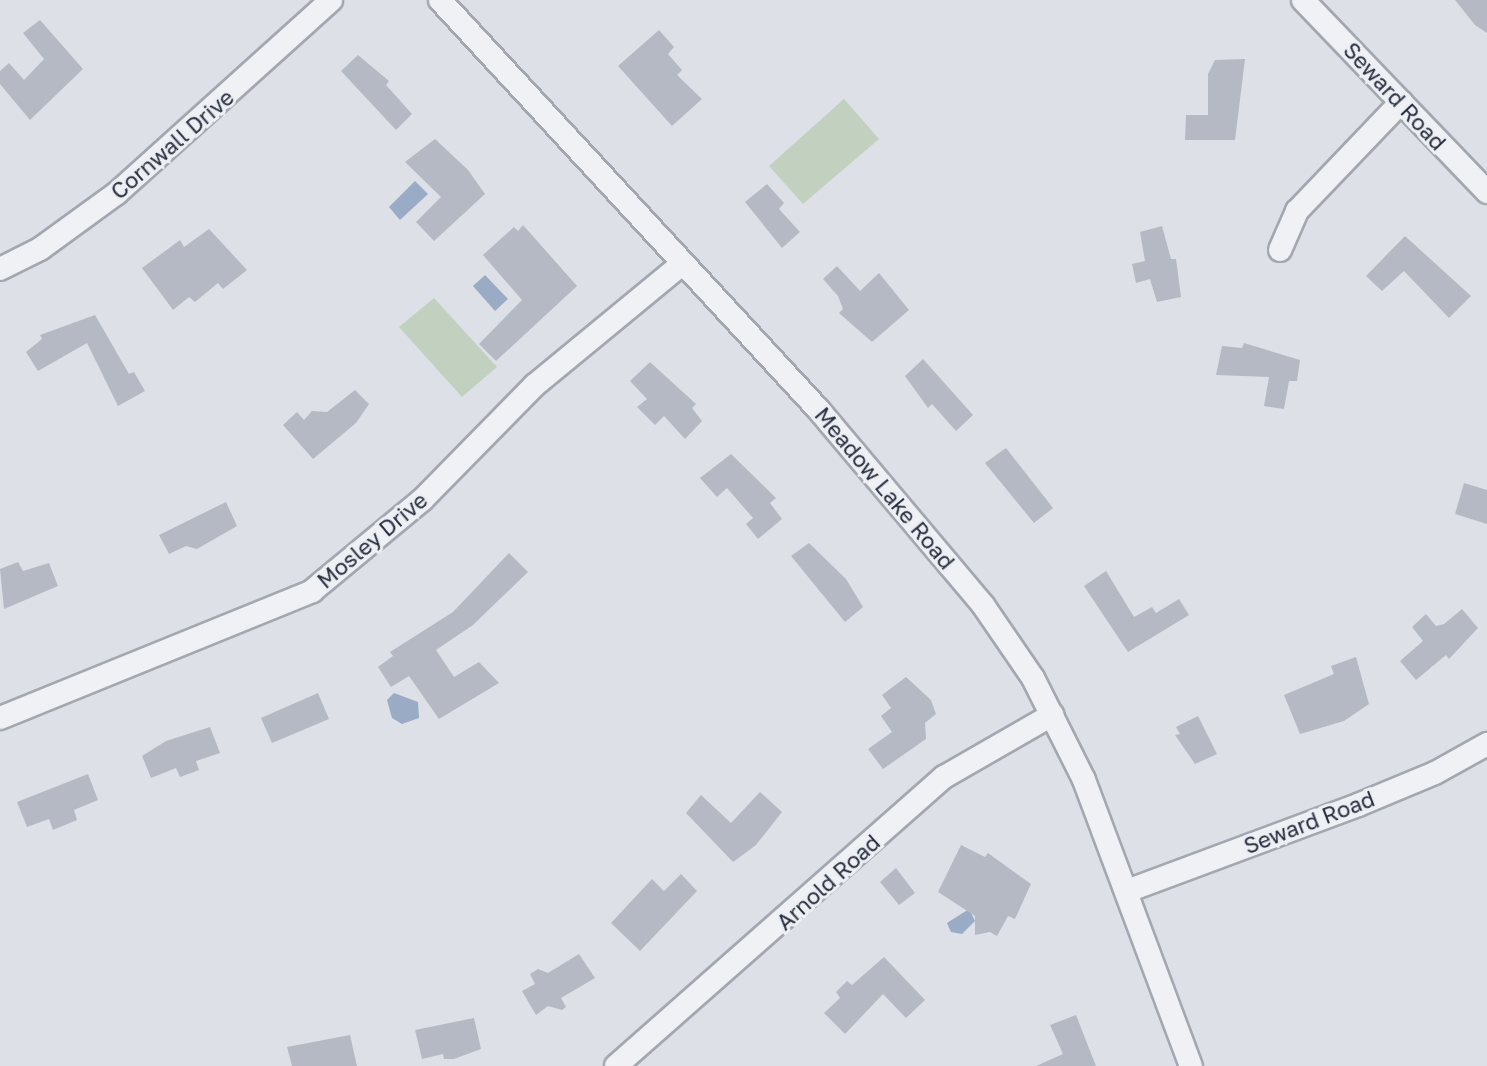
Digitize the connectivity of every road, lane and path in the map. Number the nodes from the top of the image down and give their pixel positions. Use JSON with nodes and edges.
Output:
{"nodes":[{"id":1,"x":331,"y":0,"type":"edge"},
{"id":2,"x":440,"y":0,"type":"edge"},
{"id":3,"x":1303,"y":0,"type":"edge"},
{"id":4,"x":1401,"y":102,"type":"junction"},
{"id":5,"x":1487,"y":192,"type":"edge"},
{"id":6,"x":1280,"y":250,"type":"dead end"},
{"id":7,"x":682,"y":264,"type":"junction"},
{"id":8,"x":0,"y":269,"type":"edge"},
{"id":9,"x":1052,"y":715,"type":"junction"},
{"id":10,"x":0,"y":718,"type":"edge"},
{"id":11,"x":1487,"y":744,"type":"edge"},
{"id":12,"x":1127,"y":891,"type":"junction"},
{"id":13,"x":616,"y":1066,"type":"edge"},
{"id":14,"x":1191,"y":1066,"type":"edge"}],
"edges":[{"from":1,"to":8,"type":"street","name":"Cornwall Drive"},
{"from":2,"to":7,"type":"street","name":"Meadow Lake Road"},
{"from":3,"to":4,"type":"street","name":"Seward Road"},
{"from":4,"to":5,"type":"street","name":"Seward Road"},
{"from":4,"to":6,"type":"street"},
{"from":7,"to":9,"type":"street","name":"Meadow Lake Road"},
{"from":7,"to":10,"type":"street","name":"Mosley Drive"},
{"from":9,"to":12,"type":"street","name":"Meadow Lake Road"},
{"from":9,"to":13,"type":"street","name":"Arnold Road"},
{"from":11,"to":12,"type":"street","name":"Seward Road"},
{"from":12,"to":14,"type":"street","name":"Meadow Lake Road"}]}
